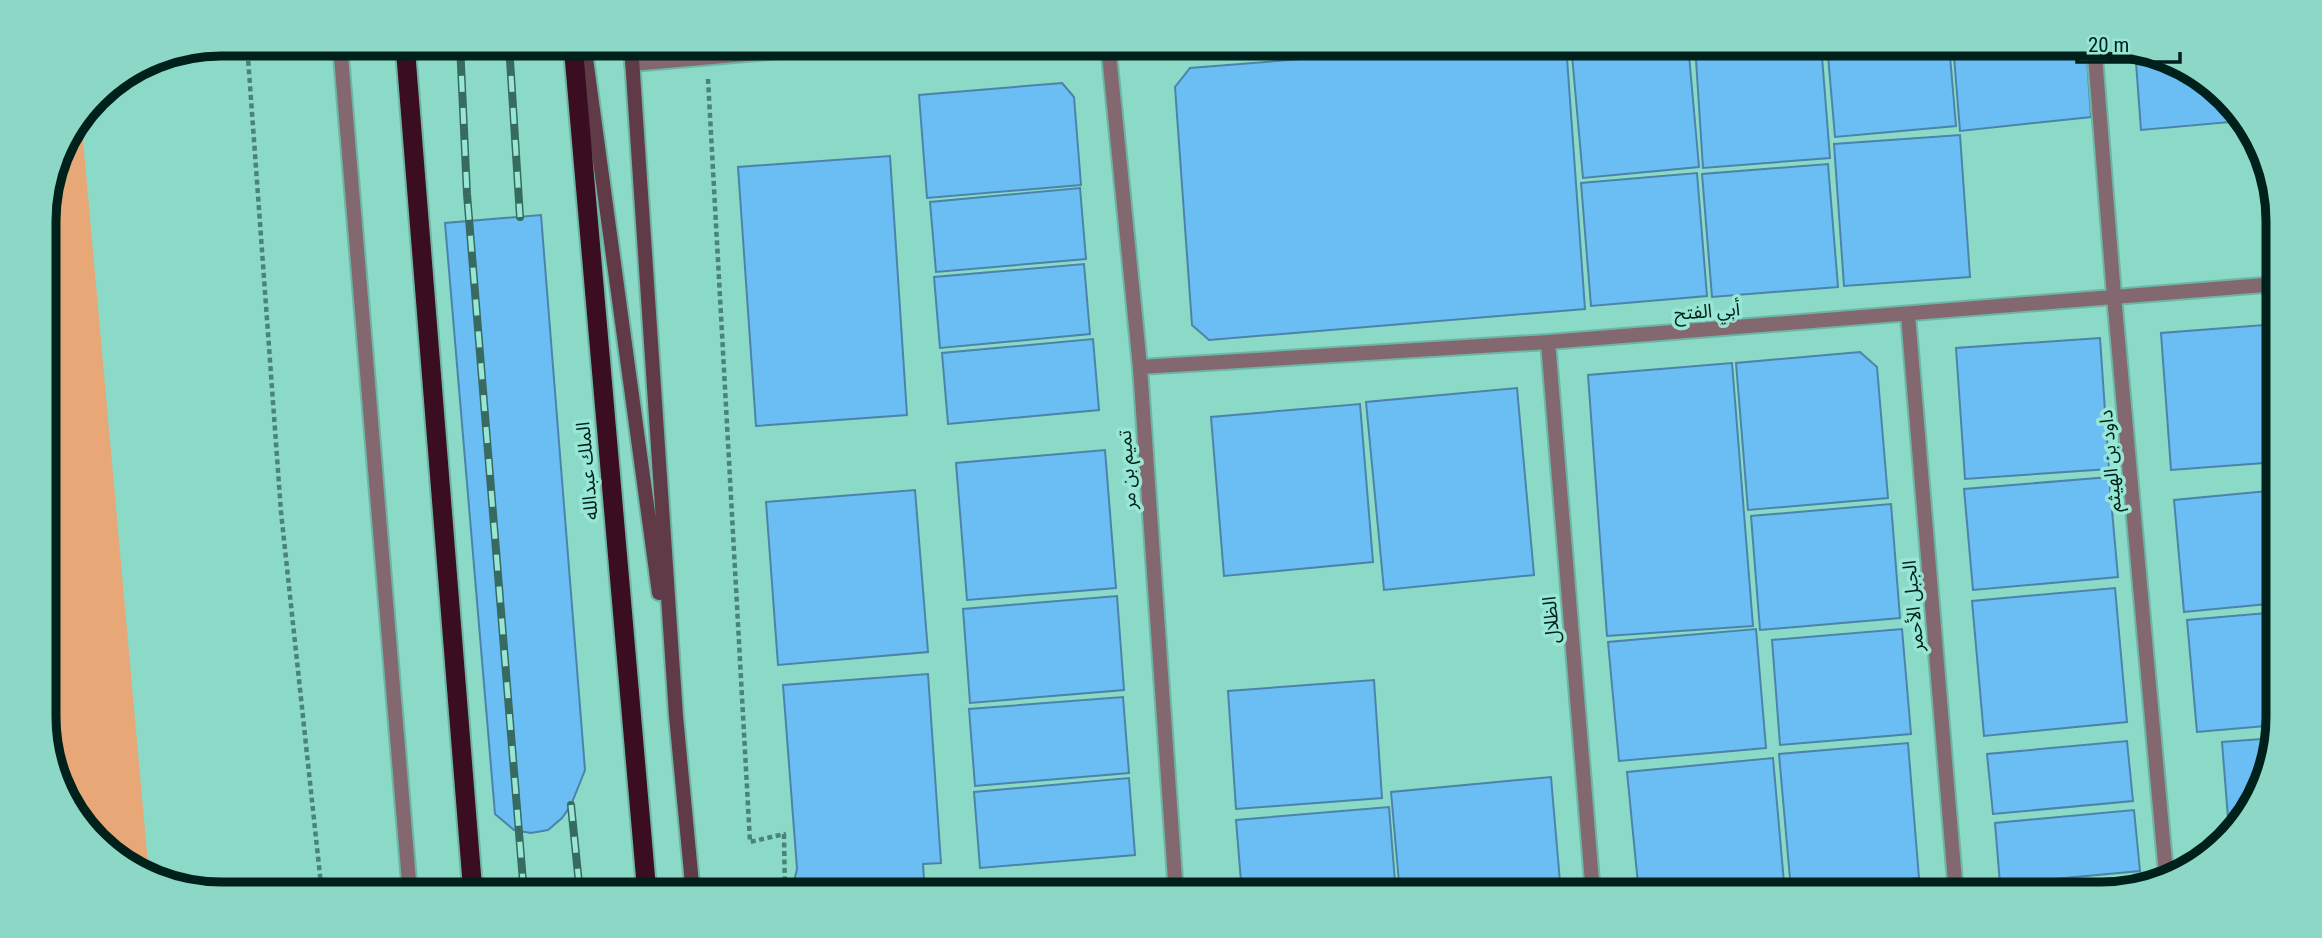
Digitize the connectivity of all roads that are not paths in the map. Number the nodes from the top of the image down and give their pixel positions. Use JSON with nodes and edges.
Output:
{"nodes":[{"id":1,"x":342,"y":56,"type":"edge"},
{"id":2,"x":406,"y":56,"type":"edge"},
{"id":3,"x":574,"y":56,"type":"edge"},
{"id":4,"x":586,"y":56,"type":"edge"},
{"id":5,"x":632,"y":56,"type":"edge"},
{"id":6,"x":719,"y":56,"type":"edge"},
{"id":7,"x":1109,"y":56,"type":"edge"},
{"id":8,"x":2095,"y":56,"type":"edge"},
{"id":9,"x":632,"y":65,"type":"junction"},
{"id":10,"x":2266,"y":285,"type":"edge"},
{"id":11,"x":2115,"y":296,"type":"junction"},
{"id":12,"x":1908,"y":315,"type":"junction"},
{"id":13,"x":1548,"y":342,"type":"junction"},
{"id":14,"x":1140,"y":367,"type":"junction"},
{"id":15,"x":676,"y":716,"type":"junction"},
{"id":16,"x":2165,"y":868,"type":"edge"},
{"id":17,"x":409,"y":882,"type":"edge"},
{"id":18,"x":472,"y":882,"type":"edge"},
{"id":19,"x":646,"y":882,"type":"edge"},
{"id":20,"x":692,"y":882,"type":"edge"},
{"id":21,"x":1176,"y":882,"type":"edge"},
{"id":22,"x":1592,"y":882,"type":"edge"},
{"id":23,"x":1955,"y":882,"type":"edge"}],
"edges":[{"from":1,"to":17,"type":"street"},
{"from":2,"to":18,"type":"highway"},
{"from":3,"to":19,"type":"highway","name":"الملك عبدالله"},
{"from":4,"to":15,"type":"main road"},
{"from":5,"to":9,"type":"main road"},
{"from":6,"to":9,"type":"street"},
{"from":7,"to":14,"type":"street","name":"تميم بن مر"},
{"from":8,"to":11,"type":"street","name":"داود بن الهيثم"},
{"from":9,"to":15,"type":"main road"},
{"from":10,"to":11,"type":"street","name":"أبي الفتح"},
{"from":11,"to":12,"type":"street","name":"أبي الفتح"},
{"from":11,"to":16,"type":"street","name":"داود بن الهيثم"},
{"from":12,"to":13,"type":"street","name":"أبي الفتح"},
{"from":12,"to":23,"type":"street","name":"الجبل الأحمر"},
{"from":13,"to":14,"type":"street","name":"أبي الفتح"},
{"from":13,"to":22,"type":"street","name":"الظلال"},
{"from":14,"to":21,"type":"street","name":"تميم بن مر"},
{"from":15,"to":20,"type":"main road"}]}
